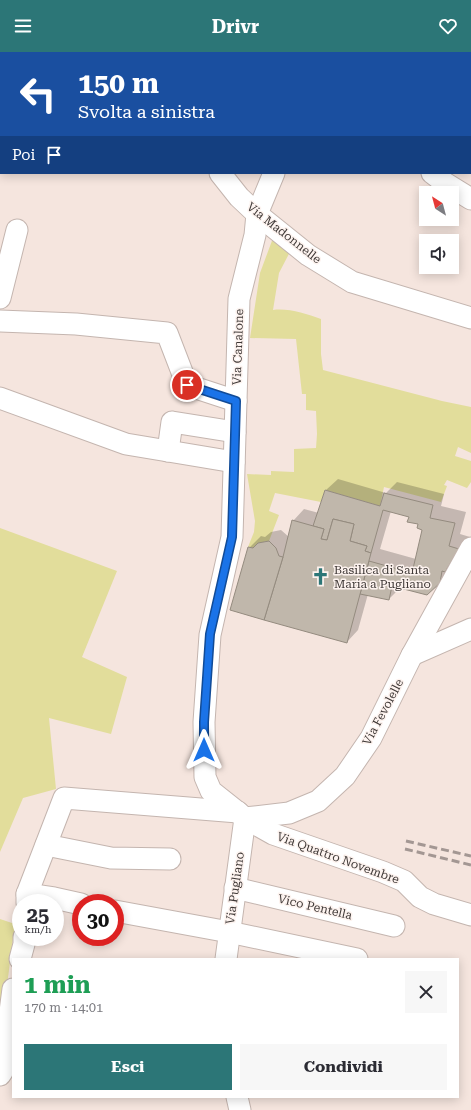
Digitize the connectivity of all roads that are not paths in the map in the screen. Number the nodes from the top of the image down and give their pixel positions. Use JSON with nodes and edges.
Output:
{"nodes":[{"id":1,"x":221,"y":174,"type":"edge"},
{"id":2,"x":274,"y":174,"type":"edge"},
{"id":3,"x":433,"y":174,"type":"edge"},
{"id":4,"x":471,"y":199,"type":"edge"},
{"id":5,"x":257,"y":214,"type":"junction"},
{"id":6,"x":10,"y":238,"type":"edge"},
{"id":7,"x":0,"y":298,"type":"edge"},
{"id":8,"x":471,"y":318,"type":"edge"},
{"id":9,"x":0,"y":321,"type":"edge"},
{"id":10,"x":0,"y":398,"type":"edge"},
{"id":11,"x":236,"y":401,"type":"junction"},
{"id":12,"x":235,"y":432,"type":"junction"},
{"id":13,"x":168,"y":451,"type":"junction"},
{"id":14,"x":234,"y":462,"type":"junction"},
{"id":15,"x":471,"y":548,"type":"edge"},
{"id":16,"x":471,"y":629,"type":"edge"},
{"id":17,"x":412,"y":655,"type":"junction"},
{"id":18,"x":211,"y":791,"type":"joint"},
{"id":19,"x":241,"y":815,"type":"junction"},
{"id":20,"x":46,"y":846,"type":"junction"},
{"id":21,"x":170,"y":859,"type":"dead end"},
{"id":22,"x":235,"y":888,"type":"junction"},
{"id":23,"x":28,"y":894,"type":"edge"},
{"id":24,"x":124,"y":913,"type":"edge"},
{"id":25,"x":471,"y":915,"type":"edge"},
{"id":26,"x":394,"y":926,"type":"dead end"},
{"id":27,"x":229,"y":932,"type":"junction"},
{"id":28,"x":23,"y":946,"type":"edge"},
{"id":29,"x":20,"y":958,"type":"edge"},
{"id":30,"x":231,"y":958,"type":"edge"},
{"id":31,"x":352,"y":958,"type":"edge"},
{"id":32,"x":12,"y":997,"type":"edge"},
{"id":33,"x":0,"y":1075,"type":"edge"},
{"id":34,"x":237,"y":1098,"type":"edge"},
{"id":35,"x":240,"y":1110,"type":"edge"}],
"edges":[{"from":1,"to":5,"type":"street","name":"Via Madonnelle"},
{"from":2,"to":5,"type":"street","name":"Via Canalone"},
{"from":3,"to":4,"type":"street"},
{"from":5,"to":8,"type":"street","name":"Via Madonnelle"},
{"from":5,"to":11,"type":"street","name":"Via Canalone"},
{"from":6,"to":7,"type":"street"},
{"from":9,"to":11,"type":"street"},
{"from":10,"to":13,"type":"street"},
{"from":11,"to":12,"type":"street","name":"Via Canalone"},
{"from":12,"to":13,"type":"street"},
{"from":12,"to":14,"type":"street","name":"Via Canalone"},
{"from":13,"to":14,"type":"street"},
{"from":14,"to":18,"type":"street","name":"Via Canalone"},
{"from":15,"to":17,"type":"street","name":"Via Fevolelle"},
{"from":16,"to":17,"type":"street"},
{"from":17,"to":19,"type":"street","name":"Via Fevolelle"},
{"from":18,"to":19,"type":"street","name":"Via Quattro Novembre"},
{"from":19,"to":20,"type":"street"},
{"from":19,"to":22,"type":"street","name":"Via Pugliano"},
{"from":19,"to":25,"type":"street","name":"Via Quattro Novembre"},
{"from":20,"to":21,"type":"street"},
{"from":20,"to":23,"type":"street"},
{"from":22,"to":26,"type":"street","name":"Vico Pentella"},
{"from":22,"to":27,"type":"street","name":"Via Pugliano"},
{"from":24,"to":27,"type":"street"},
{"from":27,"to":30,"type":"street","name":"Via Pugliano"},
{"from":27,"to":31,"type":"street"},
{"from":28,"to":29,"type":"street"},
{"from":32,"to":33,"type":"street"},
{"from":34,"to":35,"type":"street"}]}
